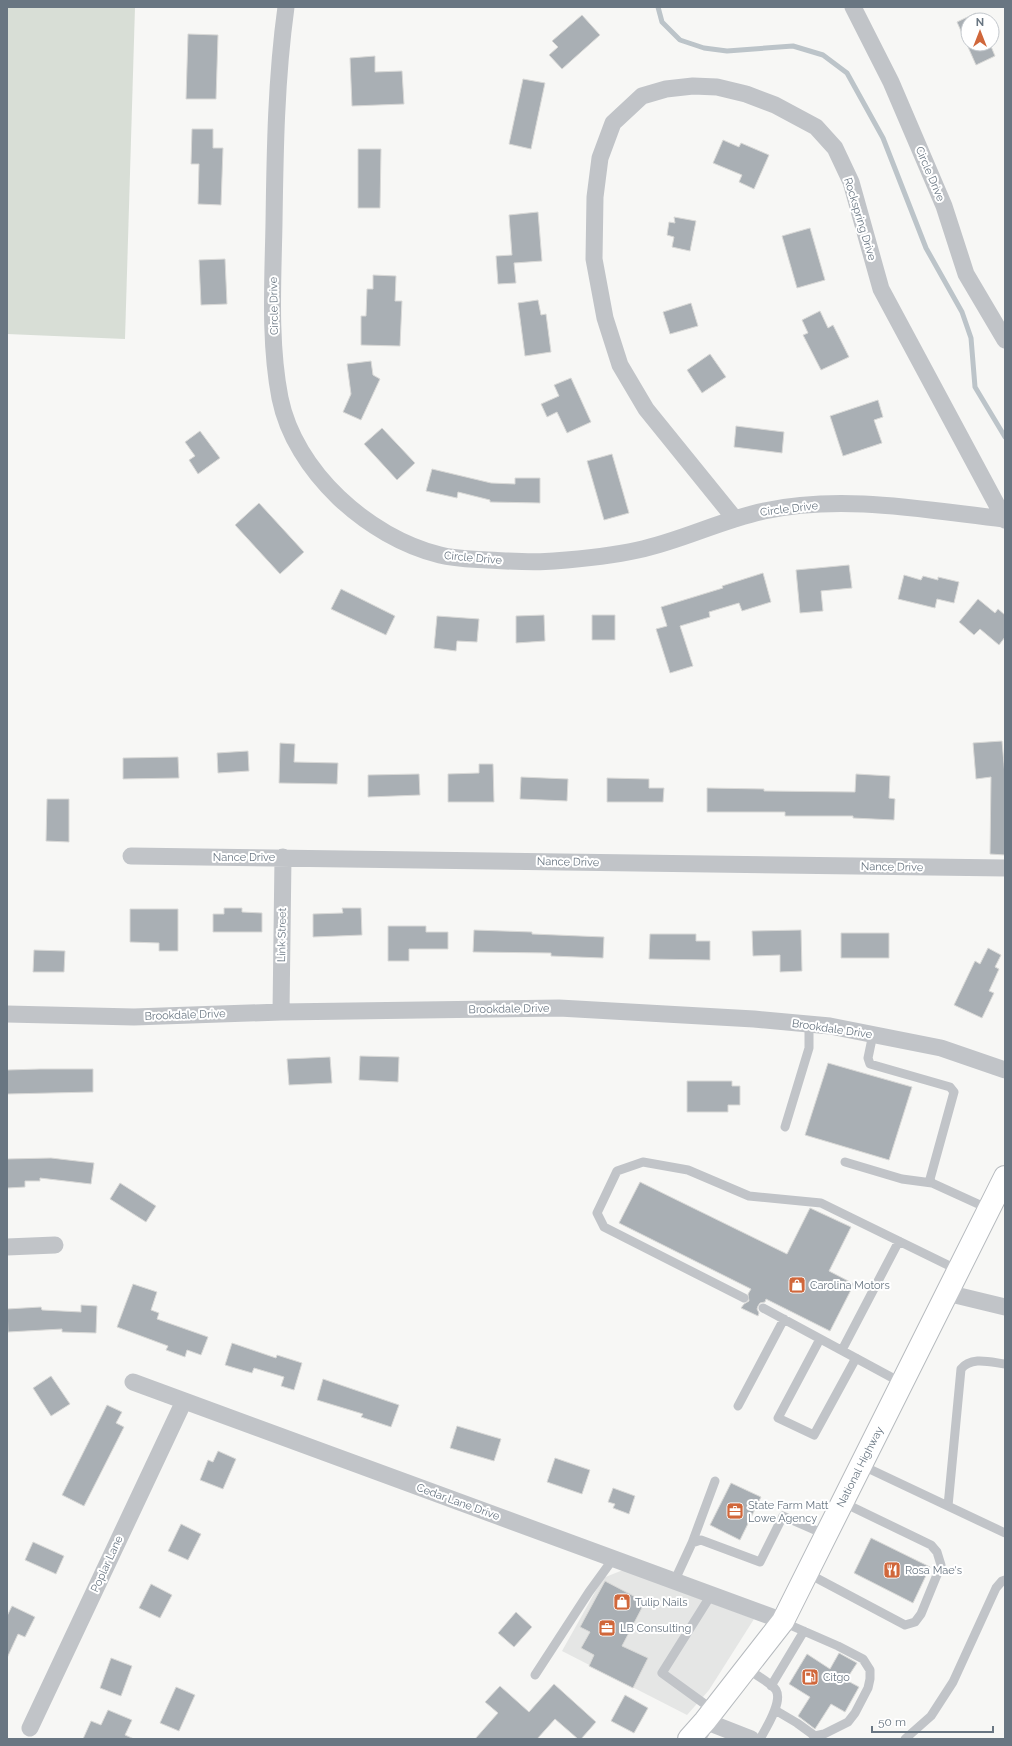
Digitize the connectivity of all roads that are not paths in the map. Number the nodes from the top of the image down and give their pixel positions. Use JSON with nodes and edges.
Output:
{"nodes":[{"id":1,"x":286,"y":7,"type":"edge"},
{"id":2,"x":853,"y":7,"type":"edge"},
{"id":3,"x":1005,"y":340,"type":"edge"},
{"id":4,"x":735,"y":519,"type":"junction"},
{"id":5,"x":1004,"y":519,"type":"edge"},
{"id":6,"x":131,"y":856,"type":"dead end"},
{"id":7,"x":283,"y":857,"type":"junction"},
{"id":8,"x":1005,"y":868,"type":"edge"},
{"id":9,"x":280,"y":1012,"type":"junction"},
{"id":10,"x":7,"y":1014,"type":"edge"},
{"id":11,"x":809,"y":1024,"type":"junction"},
{"id":12,"x":873,"y":1034,"type":"junction"},
{"id":13,"x":1005,"y":1070,"type":"edge"},
{"id":14,"x":785,"y":1127,"type":"dead end"},
{"id":15,"x":845,"y":1162,"type":"dead end"},
{"id":16,"x":1005,"y":1177,"type":"edge"},
{"id":17,"x":932,"y":1183,"type":"junction"},
{"id":18,"x":989,"y":1210,"type":"junction"},
{"id":19,"x":898,"y":1241,"type":"junction"},
{"id":20,"x":55,"y":1245,"type":"dead end"},
{"id":21,"x":7,"y":1247,"type":"edge"},
{"id":22,"x":958,"y":1270,"type":"junction"},
{"id":23,"x":947,"y":1294,"type":"junction"},
{"id":24,"x":744,"y":1298,"type":"dead end"},
{"id":25,"x":1005,"y":1307,"type":"edge"},
{"id":26,"x":763,"y":1308,"type":"dead end"},
{"id":27,"x":784,"y":1319,"type":"junction"},
{"id":28,"x":820,"y":1339,"type":"junction"},
{"id":29,"x":842,"y":1350,"type":"junction"},
{"id":30,"x":856,"y":1358,"type":"junction"},
{"id":31,"x":1005,"y":1364,"type":"edge"},
{"id":32,"x":133,"y":1382,"type":"dead end"},
{"id":33,"x":902,"y":1383,"type":"junction"},
{"id":34,"x":184,"y":1401,"type":"junction"},
{"id":35,"x":738,"y":1406,"type":"dead end"},
{"id":36,"x":861,"y":1465,"type":"junction"},
{"id":37,"x":715,"y":1481,"type":"dead end"},
{"id":38,"x":842,"y":1502,"type":"junction"},
{"id":39,"x":948,"y":1506,"type":"junction"},
{"id":40,"x":1005,"y":1533,"type":"edge"},
{"id":41,"x":826,"y":1535,"type":"junction"},
{"id":42,"x":692,"y":1543,"type":"junction"},
{"id":43,"x":613,"y":1559,"type":"junction"},
{"id":44,"x":807,"y":1573,"type":"junction"},
{"id":45,"x":1005,"y":1580,"type":"edge"},
{"id":46,"x":674,"y":1582,"type":"junction"},
{"id":47,"x":711,"y":1595,"type":"junction"},
{"id":48,"x":783,"y":1621,"type":"junction"},
{"id":49,"x":804,"y":1631,"type":"junction"},
{"id":50,"x":746,"y":1668,"type":"junction"},
{"id":51,"x":535,"y":1675,"type":"dead end"},
{"id":52,"x":771,"y":1686,"type":"junction"},
{"id":53,"x":775,"y":1710,"type":"junction"},
{"id":54,"x":706,"y":1724,"type":"edge"},
{"id":55,"x":30,"y":1728,"type":"dead end"},
{"id":56,"x":814,"y":1737,"type":"edge"},
{"id":57,"x":689,"y":1739,"type":"edge"},
{"id":58,"x":751,"y":1739,"type":"edge"},
{"id":59,"x":760,"y":1739,"type":"edge"},
{"id":60,"x":905,"y":1739,"type":"edge"}],
"edges":[{"from":1,"to":4,"type":"street","name":"Circle Drive"},
{"from":2,"to":3,"type":"street","name":"Circle Drive"},
{"from":4,"to":5,"type":"street","name":"Circle Drive"},
{"from":4,"to":5,"type":"street","name":"Rockspring Drive"},
{"from":6,"to":7,"type":"street","name":"Nance Drive"},
{"from":7,"to":8,"type":"street","name":"Nance Drive"},
{"from":7,"to":9,"type":"street","name":"Link Street"},
{"from":9,"to":10,"type":"street","name":"Brookdale Drive"},
{"from":9,"to":11,"type":"street","name":"Brookdale Drive"},
{"from":11,"to":12,"type":"street","name":"Brookdale Drive"},
{"from":11,"to":14,"type":"lane"},
{"from":12,"to":13,"type":"street","name":"Brookdale Drive"},
{"from":12,"to":17,"type":"lane"},
{"from":15,"to":17,"type":"lane"},
{"from":16,"to":18,"type":"main road","name":"National Highway"},
{"from":17,"to":18,"type":"lane"},
{"from":18,"to":22,"type":"main road","name":"National Highway"},
{"from":19,"to":22,"type":"lane"},
{"from":19,"to":24,"type":"lane"},
{"from":19,"to":29,"type":"lane"},
{"from":20,"to":21,"type":"street"},
{"from":22,"to":23,"type":"main road","name":"National Highway"},
{"from":23,"to":25,"type":"street"},
{"from":23,"to":33,"type":"main road","name":"National Highway"},
{"from":26,"to":27,"type":"lane"},
{"from":27,"to":28,"type":"lane"},
{"from":27,"to":35,"type":"lane"},
{"from":28,"to":29,"type":"lane"},
{"from":28,"to":30,"type":"lane"},
{"from":29,"to":30,"type":"lane"},
{"from":30,"to":33,"type":"lane"},
{"from":31,"to":39,"type":"lane"},
{"from":32,"to":34,"type":"street","name":"Cedar Lane Drive"},
{"from":33,"to":36,"type":"main road","name":"National Highway"},
{"from":34,"to":43,"type":"street","name":"Cedar Lane Drive"},
{"from":34,"to":55,"type":"street","name":"Poplar Lane"},
{"from":36,"to":38,"type":"main road","name":"National Highway"},
{"from":36,"to":39,"type":"lane"},
{"from":37,"to":42,"type":"lane"},
{"from":38,"to":41,"type":"main road","name":"National Highway"},
{"from":38,"to":44,"type":"lane"},
{"from":39,"to":40,"type":"lane"},
{"from":41,"to":42,"type":"lane"},
{"from":41,"to":44,"type":"main road","name":"National Highway"},
{"from":42,"to":46,"type":"lane"},
{"from":43,"to":46,"type":"street","name":"Cedar Lane Drive"},
{"from":43,"to":51,"type":"lane"},
{"from":44,"to":48,"type":"main road","name":"National Highway"},
{"from":45,"to":60,"type":"lane"},
{"from":46,"to":47,"type":"street","name":"Cedar Lane Drive"},
{"from":47,"to":48,"type":"street","name":"Cedar Lane Drive"},
{"from":47,"to":54,"type":"lane"},
{"from":48,"to":49,"type":"lane"},
{"from":48,"to":50,"type":"main road","name":"National Highway"},
{"from":49,"to":52,"type":"lane"},
{"from":49,"to":56,"type":"lane"},
{"from":50,"to":52,"type":"lane"},
{"from":50,"to":54,"type":"main road","name":"National Highway"},
{"from":52,"to":53,"type":"lane"},
{"from":53,"to":56,"type":"lane"},
{"from":53,"to":59,"type":"lane"},
{"from":54,"to":57,"type":"main road","name":"National Highway"},
{"from":54,"to":58,"type":"street"}]}
